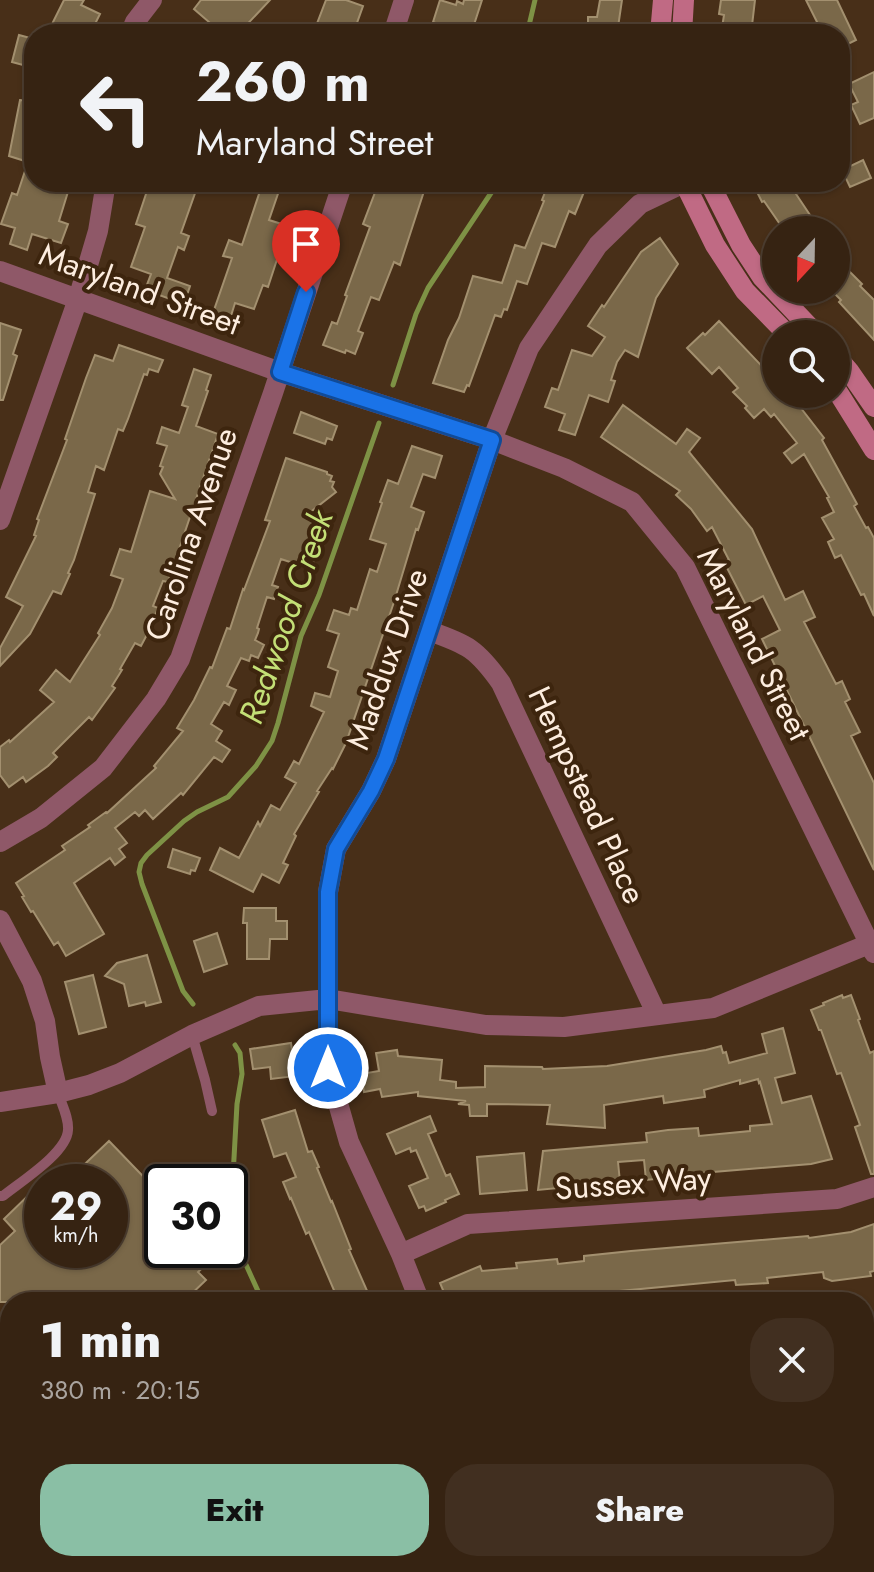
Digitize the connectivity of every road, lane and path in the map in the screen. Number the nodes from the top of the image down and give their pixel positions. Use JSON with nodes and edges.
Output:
{"nodes":[{"id":1,"x":152,"y":0,"type":"edge"},
{"id":2,"x":404,"y":0,"type":"edge"},
{"id":3,"x":663,"y":0,"type":"edge"},
{"id":4,"x":684,"y":0,"type":"edge"},
{"id":5,"x":134,"y":24,"type":"edge"},
{"id":6,"x":396,"y":24,"type":"edge"},
{"id":7,"x":661,"y":24,"type":"edge"},
{"id":8,"x":683,"y":24,"type":"edge"},
{"id":9,"x":104,"y":192,"type":"edge"},
{"id":10,"x":340,"y":192,"type":"edge"},
{"id":11,"x":665,"y":192,"type":"edge"},
{"id":12,"x":690,"y":192,"type":"edge"},
{"id":13,"x":714,"y":192,"type":"edge"},
{"id":14,"x":0,"y":271,"type":"edge"},
{"id":15,"x":78,"y":299,"type":"junction"},
{"id":16,"x":773,"y":320,"type":"edge"},
{"id":17,"x":803,"y":320,"type":"edge"},
{"id":18,"x":280,"y":372,"type":"junction"},
{"id":19,"x":850,"y":372,"type":"edge"},
{"id":20,"x":874,"y":407,"type":"edge"},
{"id":21,"x":848,"y":408,"type":"edge"},
{"id":22,"x":492,"y":440,"type":"junction"},
{"id":23,"x":874,"y":450,"type":"edge"},
{"id":24,"x":0,"y":520,"type":"edge"},
{"id":25,"x":429,"y":631,"type":"junction"},
{"id":26,"x":0,"y":842,"type":"edge"},
{"id":27,"x":0,"y":920,"type":"edge"},
{"id":28,"x":873,"y":946,"type":"edge"},
{"id":29,"x":328,"y":999,"type":"junction"},
{"id":30,"x":657,"y":1015,"type":"junction"},
{"id":31,"x":192,"y":1035,"type":"junction"},
{"id":32,"x":58,"y":1093,"type":"junction"},
{"id":33,"x":0,"y":1102,"type":"edge"},
{"id":34,"x":212,"y":1111,"type":"dead end"},
{"id":35,"x":874,"y":1187,"type":"edge"},
{"id":36,"x":0,"y":1196,"type":"edge"},
{"id":37,"x":401,"y":1254,"type":"junction"},
{"id":38,"x":416,"y":1292,"type":"edge"}],
"edges":[{"from":1,"to":5,"type":"street"},
{"from":2,"to":6,"type":"street"},
{"from":3,"to":7,"type":"main road"},
{"from":4,"to":8,"type":"main road"},
{"from":9,"to":15,"type":"street"},
{"from":10,"to":18,"type":"street","name":"Carolina Avenue"},
{"from":11,"to":22,"type":"street","name":"Maddux Drive"},
{"from":12,"to":16,"type":"main road"},
{"from":13,"to":17,"type":"main road"},
{"from":14,"to":15,"type":"street","name":"Maryland Street"},
{"from":15,"to":18,"type":"street","name":"Maryland Street"},
{"from":15,"to":24,"type":"street"},
{"from":18,"to":22,"type":"street","name":"Maryland Street"},
{"from":18,"to":26,"type":"street","name":"Carolina Avenue"},
{"from":19,"to":20,"type":"main road"},
{"from":21,"to":23,"type":"main road"},
{"from":22,"to":25,"type":"street","name":"Maddux Drive"},
{"from":22,"to":28,"type":"street","name":"Maryland Street"},
{"from":25,"to":29,"type":"street","name":"Maddux Drive"},
{"from":25,"to":30,"type":"street","name":"Hempstead Place"},
{"from":27,"to":32,"type":"street"},
{"from":28,"to":30,"type":"street"},
{"from":29,"to":30,"type":"street"},
{"from":29,"to":31,"type":"street"},
{"from":29,"to":37,"type":"street","name":"Maddux Drive"},
{"from":31,"to":32,"type":"street"},
{"from":31,"to":34,"type":"lane"},
{"from":32,"to":33,"type":"street"},
{"from":32,"to":36,"type":"lane"},
{"from":35,"to":37,"type":"street","name":"Sussex Way"},
{"from":37,"to":38,"type":"street","name":"Maddux Drive"}]}
